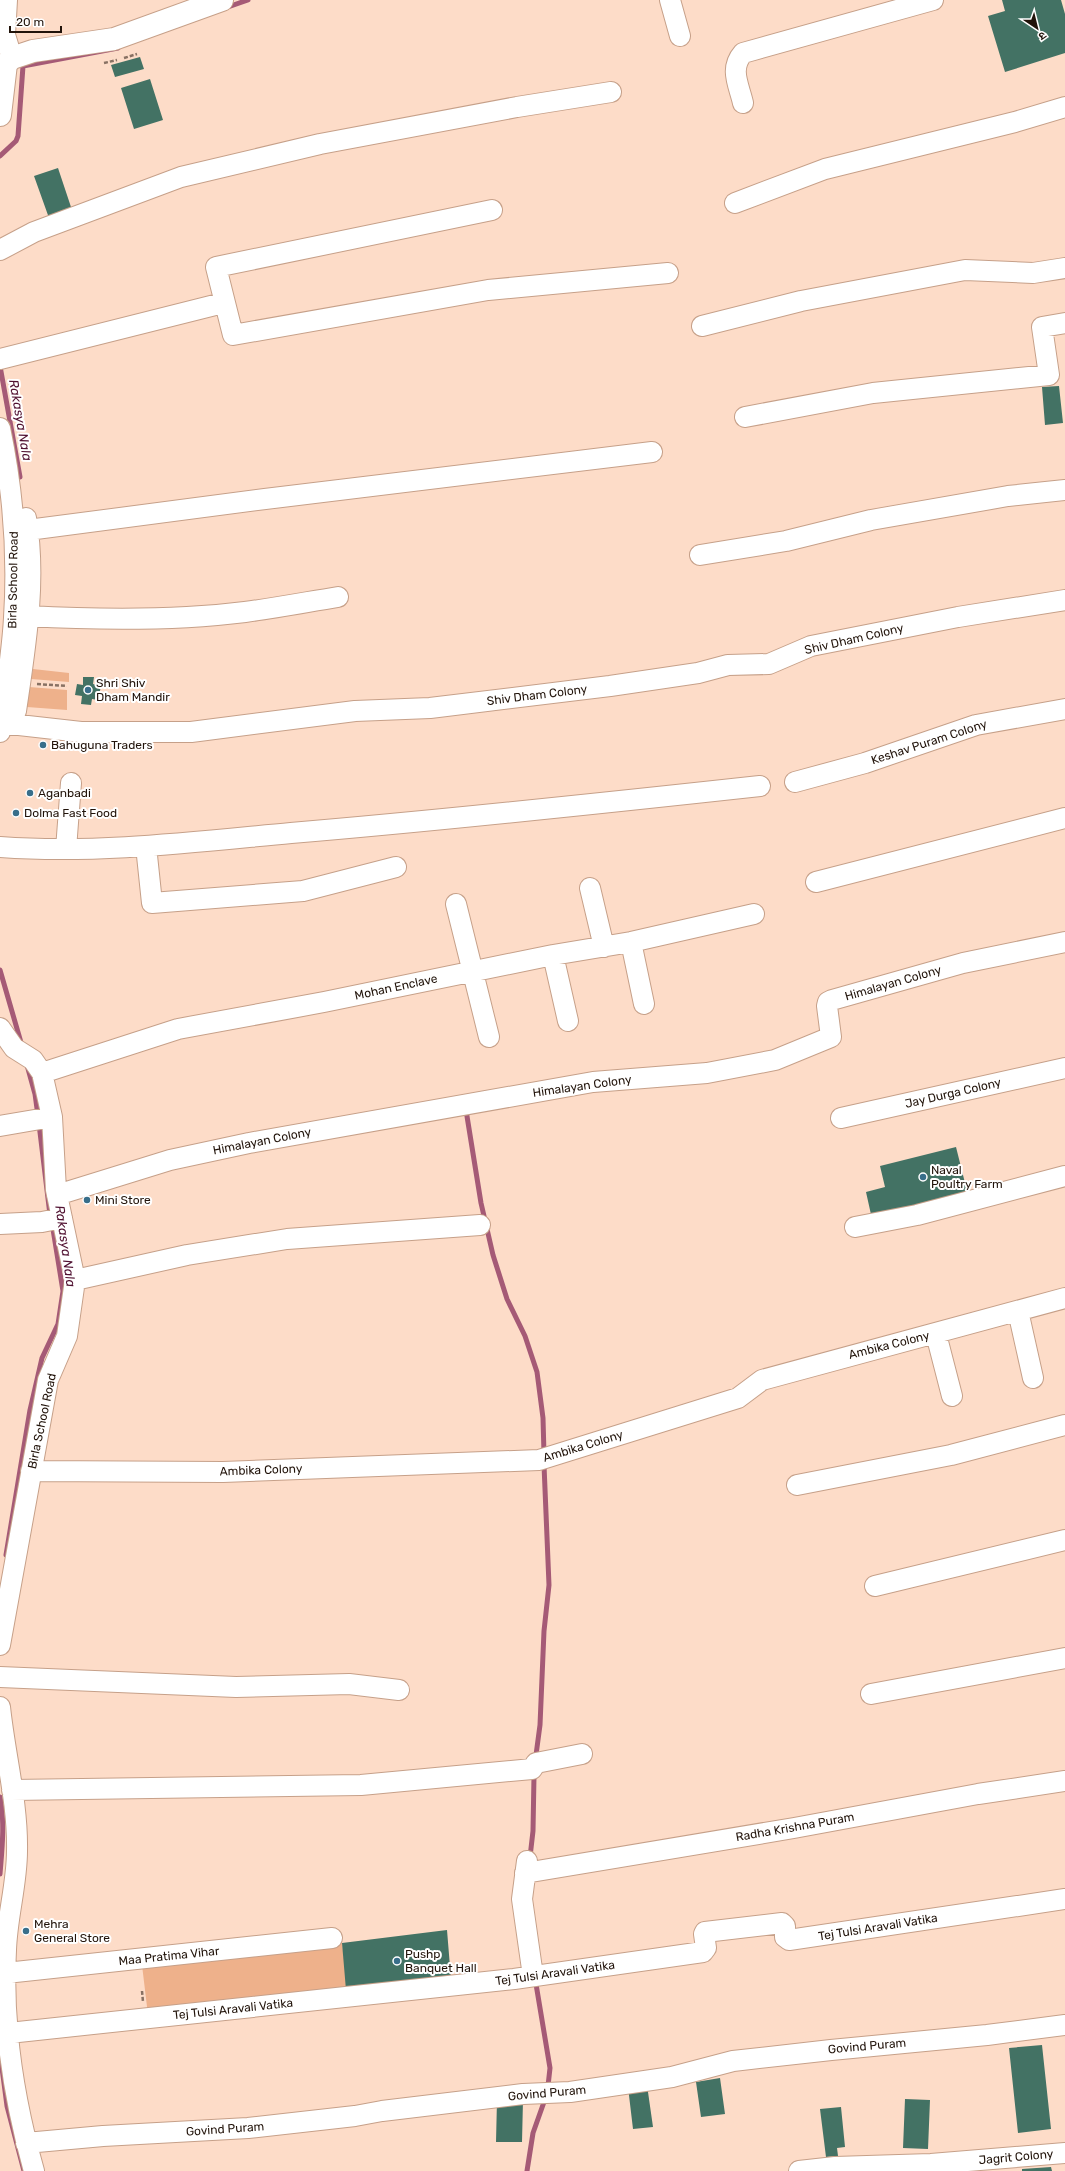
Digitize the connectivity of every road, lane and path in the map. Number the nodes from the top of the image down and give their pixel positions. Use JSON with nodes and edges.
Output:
{"nodes":[{"id":1,"x":7,"y":0,"type":"edge"},
{"id":2,"x":222,"y":0,"type":"edge"},
{"id":3,"x":670,"y":0,"type":"edge"},
{"id":4,"x":933,"y":0,"type":"edge"},
{"id":5,"x":680,"y":36,"type":"dead end"},
{"id":6,"x":12,"y":58,"type":"junction"},
{"id":7,"x":611,"y":92,"type":"dead end"},
{"id":8,"x":743,"y":103,"type":"dead end"},
{"id":9,"x":1065,"y":107,"type":"edge"},
{"id":10,"x":0,"y":115,"type":"edge"},
{"id":11,"x":735,"y":203,"type":"dead end"},
{"id":12,"x":492,"y":210,"type":"dead end"},
{"id":13,"x":0,"y":250,"type":"edge"},
{"id":14,"x":1065,"y":268,"type":"edge"},
{"id":15,"x":668,"y":273,"type":"dead end"},
{"id":16,"x":223,"y":303,"type":"junction"},
{"id":17,"x":1065,"y":323,"type":"edge"},
{"id":18,"x":702,"y":326,"type":"dead end"},
{"id":19,"x":3,"y":358,"type":"edge"},
{"id":20,"x":745,"y":417,"type":"dead end"},
{"id":21,"x":0,"y":433,"type":"edge"},
{"id":22,"x":652,"y":452,"type":"dead end"},
{"id":23,"x":8,"y":481,"type":"junction"},
{"id":24,"x":1065,"y":490,"type":"edge"},
{"id":25,"x":28,"y":530,"type":"junction"},
{"id":26,"x":700,"y":555,"type":"dead end"},
{"id":27,"x":338,"y":597,"type":"dead end"},
{"id":28,"x":1065,"y":600,"type":"edge"},
{"id":29,"x":28,"y":616,"type":"junction"},
{"id":30,"x":20,"y":683,"type":"junction"},
{"id":31,"x":67,"y":686,"type":"dead end"},
{"id":32,"x":1065,"y":709,"type":"edge"},
{"id":33,"x":1,"y":728,"type":"edge"},
{"id":34,"x":795,"y":782,"type":"dead end"},
{"id":35,"x":71,"y":783,"type":"dead end"},
{"id":36,"x":760,"y":786,"type":"dead end"},
{"id":37,"x":1065,"y":818,"type":"edge"},
{"id":38,"x":146,"y":846,"type":"junction"},
{"id":39,"x":0,"y":847,"type":"edge"},
{"id":40,"x":66,"y":849,"type":"junction"},
{"id":41,"x":396,"y":867,"type":"dead end"},
{"id":42,"x":816,"y":882,"type":"dead end"},
{"id":43,"x":590,"y":888,"type":"dead end"},
{"id":44,"x":456,"y":904,"type":"dead end"},
{"id":45,"x":754,"y":914,"type":"dead end"},
{"id":46,"x":631,"y":942,"type":"junction"},
{"id":47,"x":1065,"y":942,"type":"edge"},
{"id":48,"x":604,"y":947,"type":"junction"},
{"id":49,"x":553,"y":955,"type":"junction"},
{"id":50,"x":473,"y":972,"type":"junction"},
{"id":51,"x":644,"y":1004,"type":"dead end"},
{"id":52,"x":568,"y":1021,"type":"dead end"},
{"id":53,"x":0,"y":1028,"type":"edge"},
{"id":54,"x":489,"y":1037,"type":"dead end"},
{"id":55,"x":38,"y":1066,"type":"junction"},
{"id":56,"x":1065,"y":1068,"type":"edge"},
{"id":57,"x":42,"y":1118,"type":"junction"},
{"id":58,"x":841,"y":1118,"type":"dead end"},
{"id":59,"x":0,"y":1126,"type":"edge"},
{"id":60,"x":1065,"y":1176,"type":"edge"},
{"id":61,"x":57,"y":1195,"type":"junction"},
{"id":62,"x":53,"y":1220,"type":"junction"},
{"id":63,"x":0,"y":1224,"type":"edge"},
{"id":64,"x":480,"y":1225,"type":"dead end"},
{"id":65,"x":855,"y":1227,"type":"dead end"},
{"id":66,"x":75,"y":1280,"type":"junction"},
{"id":67,"x":1065,"y":1298,"type":"edge"},
{"id":68,"x":1018,"y":1311,"type":"junction"},
{"id":69,"x":936,"y":1334,"type":"junction"},
{"id":70,"x":1033,"y":1378,"type":"dead end"},
{"id":71,"x":952,"y":1396,"type":"dead end"},
{"id":72,"x":1065,"y":1425,"type":"edge"},
{"id":73,"x":31,"y":1471,"type":"junction"},
{"id":74,"x":797,"y":1485,"type":"dead end"},
{"id":75,"x":1065,"y":1540,"type":"edge"},
{"id":76,"x":875,"y":1586,"type":"dead end"},
{"id":77,"x":0,"y":1645,"type":"edge"},
{"id":78,"x":1065,"y":1658,"type":"edge"},
{"id":79,"x":0,"y":1677,"type":"edge"},
{"id":80,"x":399,"y":1690,"type":"dead end"},
{"id":81,"x":871,"y":1694,"type":"dead end"},
{"id":82,"x":0,"y":1707,"type":"edge"},
{"id":83,"x":582,"y":1754,"type":"dead end"},
{"id":84,"x":1065,"y":1781,"type":"edge"},
{"id":85,"x":7,"y":1795,"type":"edge"},
{"id":86,"x":1065,"y":1899,"type":"edge"},
{"id":87,"x":332,"y":1938,"type":"dead end"},
{"id":88,"x":6,"y":1973,"type":"junction"},
{"id":89,"x":533,"y":1976,"type":"junction"},
{"id":90,"x":1065,"y":2025,"type":"edge"},
{"id":91,"x":9,"y":2033,"type":"junction"},
{"id":92,"x":26,"y":2144,"type":"junction"},
{"id":93,"x":1065,"y":2153,"type":"edge"},
{"id":94,"x":34,"y":2171,"type":"edge"},
{"id":95,"x":799,"y":2171,"type":"edge"}],
"edges":[{"from":1,"to":6,"type":"street"},
{"from":2,"to":6,"type":"main road"},
{"from":3,"to":5,"type":"street"},
{"from":4,"to":8,"type":"street"},
{"from":6,"to":10,"type":"main road"},
{"from":7,"to":13,"type":"street"},
{"from":9,"to":11,"type":"street"},
{"from":12,"to":16,"type":"street"},
{"from":14,"to":18,"type":"street"},
{"from":15,"to":16,"type":"street"},
{"from":16,"to":19,"type":"street"},
{"from":17,"to":20,"type":"street"},
{"from":21,"to":23,"type":"street","name":"Birla School Road"},
{"from":22,"to":25,"type":"street"},
{"from":23,"to":25,"type":"street"},
{"from":23,"to":33,"type":"street","name":"Birla School Road"},
{"from":24,"to":26,"type":"street"},
{"from":25,"to":29,"type":"street"},
{"from":27,"to":29,"type":"street"},
{"from":28,"to":33,"type":"street","name":"Shiv Dham Colony"},
{"from":29,"to":30,"type":"street"},
{"from":30,"to":31,"type":"path"},
{"from":30,"to":33,"type":"street"},
{"from":32,"to":34,"type":"street","name":"Keshav Puram Colony"},
{"from":35,"to":40,"type":"street"},
{"from":36,"to":38,"type":"street"},
{"from":37,"to":42,"type":"street"},
{"from":38,"to":40,"type":"street"},
{"from":38,"to":41,"type":"street"},
{"from":39,"to":40,"type":"street"},
{"from":43,"to":48,"type":"street"},
{"from":44,"to":50,"type":"street"},
{"from":45,"to":46,"type":"street","name":"Mohan Enclave"},
{"from":46,"to":48,"type":"street","name":"Mohan Enclave"},
{"from":46,"to":51,"type":"street"},
{"from":47,"to":61,"type":"street","name":"Himalayan Colony"},
{"from":48,"to":49,"type":"street","name":"Mohan Enclave"},
{"from":49,"to":50,"type":"street","name":"Mohan Enclave"},
{"from":49,"to":52,"type":"street"},
{"from":50,"to":54,"type":"street"},
{"from":50,"to":55,"type":"street","name":"Mohan Enclave"},
{"from":53,"to":55,"type":"street"},
{"from":55,"to":57,"type":"street","name":"Birla School Road"},
{"from":56,"to":58,"type":"street","name":"Jay Durga Colony"},
{"from":57,"to":59,"type":"street"},
{"from":57,"to":61,"type":"street","name":"Birla School Road"},
{"from":60,"to":65,"type":"street"},
{"from":61,"to":62,"type":"street","name":"Birla School Road"},
{"from":62,"to":63,"type":"street"},
{"from":62,"to":66,"type":"street","name":"Birla School Road"},
{"from":64,"to":66,"type":"street"},
{"from":66,"to":73,"type":"street","name":"Birla School Road"},
{"from":67,"to":68,"type":"street","name":"Ambika Colony"},
{"from":68,"to":69,"type":"street","name":"Ambika Colony"},
{"from":68,"to":70,"type":"street"},
{"from":69,"to":71,"type":"street"},
{"from":69,"to":73,"type":"street","name":"Ambika Colony"},
{"from":72,"to":74,"type":"street"},
{"from":73,"to":77,"type":"street","name":"Birla School Road"},
{"from":75,"to":76,"type":"street"},
{"from":78,"to":81,"type":"street"},
{"from":79,"to":80,"type":"street"},
{"from":82,"to":85,"type":"street"},
{"from":83,"to":85,"type":"street"},
{"from":84,"to":89,"type":"street","name":"Radha Krishna Puram"},
{"from":85,"to":88,"type":"street"},
{"from":86,"to":89,"type":"street","name":"Tej Tulsi Aravali Vatika"},
{"from":87,"to":88,"type":"street","name":"Maa Pratima Vihar"},
{"from":88,"to":91,"type":"street"},
{"from":89,"to":91,"type":"street","name":"Tej Tulsi Aravali Vatika"},
{"from":90,"to":92,"type":"street","name":"Govind Puram"},
{"from":91,"to":92,"type":"street"},
{"from":92,"to":94,"type":"street"},
{"from":93,"to":95,"type":"street","name":"Jagrit Colony"}]}
